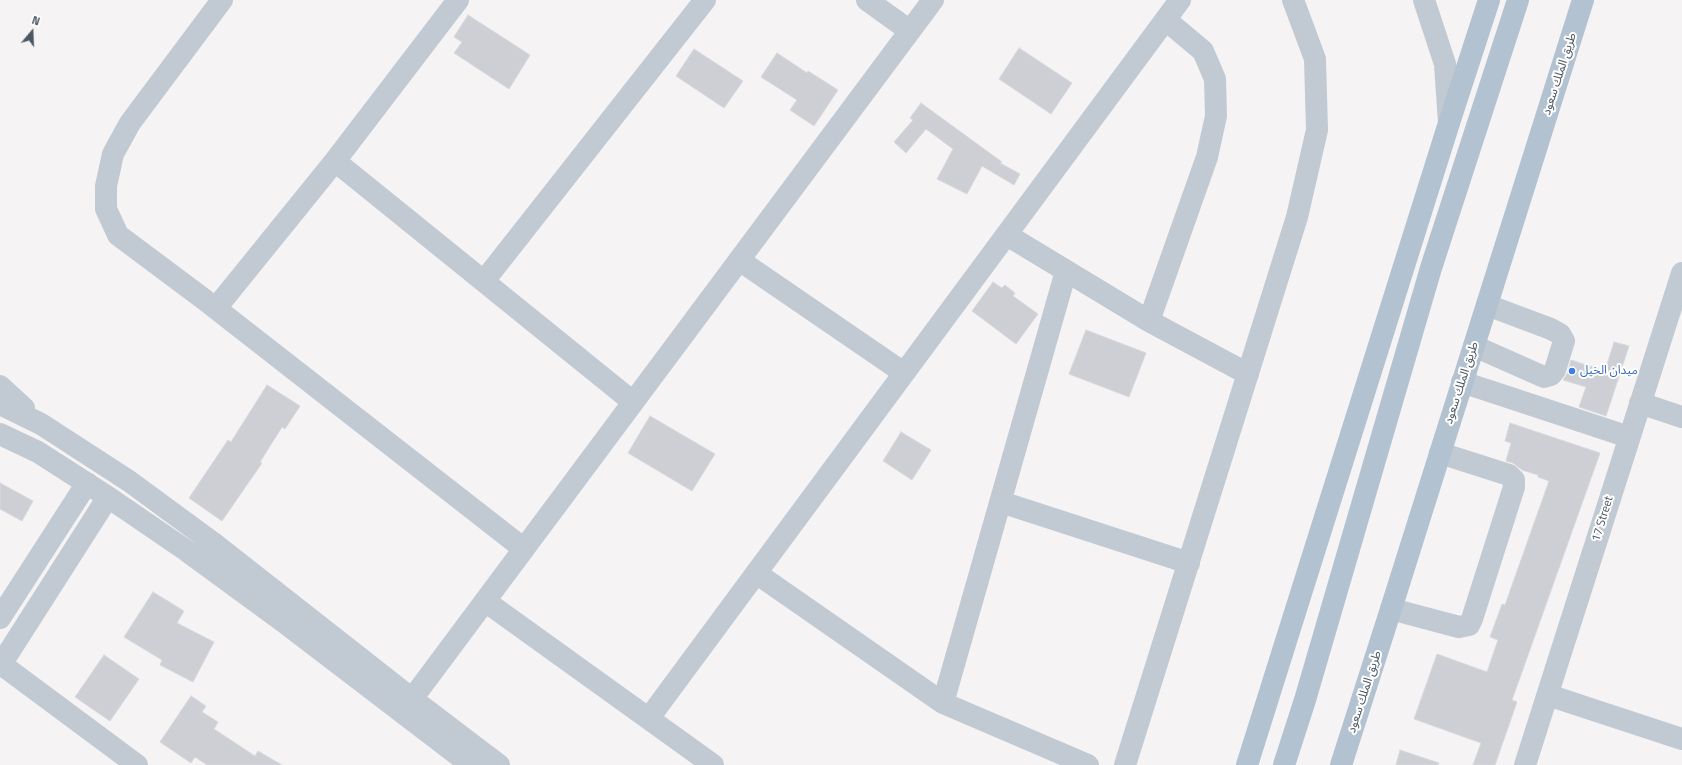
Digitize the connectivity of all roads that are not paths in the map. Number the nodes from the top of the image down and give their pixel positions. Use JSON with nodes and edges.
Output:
{"nodes":[{"id":1,"x":222,"y":0,"type":"edge"},
{"id":2,"x":458,"y":0,"type":"edge"},
{"id":3,"x":706,"y":0,"type":"edge"},
{"id":4,"x":867,"y":0,"type":"edge"},
{"id":5,"x":933,"y":0,"type":"edge"},
{"id":6,"x":1180,"y":0,"type":"edge"},
{"id":7,"x":1294,"y":0,"type":"edge"},
{"id":8,"x":1424,"y":0,"type":"edge"},
{"id":9,"x":1489,"y":0,"type":"edge"},
{"id":10,"x":1518,"y":0,"type":"edge"},
{"id":11,"x":1583,"y":0,"type":"edge"},
{"id":12,"x":1166,"y":20,"type":"junction"},
{"id":13,"x":910,"y":31,"type":"junction"},
{"id":14,"x":1449,"y":123,"type":"junction"},
{"id":15,"x":335,"y":161,"type":"junction"},
{"id":16,"x":1006,"y":235,"type":"junction"},
{"id":17,"x":739,"y":260,"type":"junction"},
{"id":18,"x":1066,"y":271,"type":"junction"},
{"id":19,"x":1682,"y":273,"type":"edge"},
{"id":20,"x":484,"y":281,"type":"junction"},
{"id":21,"x":1486,"y":305,"type":"junction"},
{"id":22,"x":216,"y":308,"type":"junction"},
{"id":23,"x":1149,"y":321,"type":"junction"},
{"id":24,"x":1474,"y":346,"type":"junction"},
{"id":25,"x":904,"y":373,"type":"junction"},
{"id":26,"x":1248,"y":374,"type":"junction"},
{"id":27,"x":1462,"y":382,"type":"junction"},
{"id":28,"x":0,"y":386,"type":"edge"},
{"id":29,"x":634,"y":402,"type":"junction"},
{"id":30,"x":1640,"y":403,"type":"junction"},
{"id":31,"x":0,"y":404,"type":"edge"},
{"id":32,"x":1682,"y":417,"type":"edge"},
{"id":33,"x":40,"y":424,"type":"junction"},
{"id":34,"x":0,"y":434,"type":"edge"},
{"id":35,"x":1629,"y":437,"type":"junction"},
{"id":36,"x":1440,"y":453,"type":"junction"},
{"id":37,"x":87,"y":483,"type":"junction"},
{"id":38,"x":108,"y":497,"type":"junction"},
{"id":39,"x":1001,"y":502,"type":"junction"},
{"id":40,"x":524,"y":549,"type":"junction"},
{"id":41,"x":1189,"y":563,"type":"junction"},
{"id":42,"x":756,"y":573,"type":"junction"},
{"id":43,"x":7,"y":593,"type":"edge"},
{"id":44,"x":486,"y":601,"type":"junction"},
{"id":45,"x":1392,"y":609,"type":"junction"},
{"id":46,"x":0,"y":618,"type":"edge"},
{"id":47,"x":0,"y":665,"type":"edge"},
{"id":48,"x":1548,"y":695,"type":"junction"},
{"id":49,"x":412,"y":699,"type":"junction"},
{"id":50,"x":943,"y":703,"type":"junction"},
{"id":51,"x":649,"y":718,"type":"junction"},
{"id":52,"x":1682,"y":739,"type":"edge"},
{"id":53,"x":136,"y":765,"type":"edge"},
{"id":54,"x":471,"y":765,"type":"edge"},
{"id":55,"x":499,"y":765,"type":"edge"},
{"id":56,"x":713,"y":765,"type":"edge"},
{"id":57,"x":1088,"y":765,"type":"edge"},
{"id":58,"x":1125,"y":765,"type":"edge"},
{"id":59,"x":1247,"y":765,"type":"edge"},
{"id":60,"x":1284,"y":765,"type":"edge"},
{"id":61,"x":1340,"y":765,"type":"edge"},
{"id":62,"x":1525,"y":765,"type":"edge"}],
"edges":[{"from":1,"to":22,"type":"street"},
{"from":2,"to":15,"type":"street"},
{"from":3,"to":20,"type":"street"},
{"from":4,"to":13,"type":"street"},
{"from":5,"to":13,"type":"street"},
{"from":6,"to":12,"type":"street"},
{"from":7,"to":26,"type":"street"},
{"from":8,"to":14,"type":"street"},
{"from":9,"to":14,"type":"main road"},
{"from":10,"to":60,"type":"main road"},
{"from":11,"to":21,"type":"main road","name":"طريق الملك سعود"},
{"from":12,"to":16,"type":"street"},
{"from":12,"to":23,"type":"street"},
{"from":13,"to":17,"type":"street"},
{"from":14,"to":59,"type":"main road"},
{"from":15,"to":20,"type":"street"},
{"from":15,"to":22,"type":"street"},
{"from":16,"to":18,"type":"street"},
{"from":16,"to":25,"type":"street"},
{"from":17,"to":25,"type":"street"},
{"from":17,"to":29,"type":"street"},
{"from":18,"to":23,"type":"street"},
{"from":18,"to":39,"type":"street"},
{"from":19,"to":30,"type":"street","name":"17 Street"},
{"from":20,"to":29,"type":"street"},
{"from":21,"to":24,"type":"main road","name":"طريق الملك سعود"},
{"from":21,"to":24,"type":"street"},
{"from":22,"to":40,"type":"street"},
{"from":23,"to":26,"type":"street"},
{"from":24,"to":27,"type":"main road","name":"طريق الملك سعود"},
{"from":25,"to":42,"type":"street"},
{"from":26,"to":41,"type":"street"},
{"from":27,"to":35,"type":"street"},
{"from":27,"to":36,"type":"main road","name":"طريق الملك سعود"},
{"from":28,"to":33,"type":"street"},
{"from":29,"to":40,"type":"street"},
{"from":30,"to":32,"type":"street"},
{"from":30,"to":35,"type":"street","name":"17 Street"},
{"from":31,"to":33,"type":"street"},
{"from":33,"to":49,"type":"street"},
{"from":34,"to":37,"type":"street"},
{"from":35,"to":48,"type":"street","name":"17 Street"},
{"from":36,"to":45,"type":"main road","name":"طريق الملك سعود"},
{"from":36,"to":45,"type":"street"},
{"from":37,"to":38,"type":"street"},
{"from":37,"to":43,"type":"street"},
{"from":38,"to":47,"type":"street"},
{"from":38,"to":54,"type":"street"},
{"from":39,"to":41,"type":"street"},
{"from":39,"to":50,"type":"street"},
{"from":40,"to":44,"type":"street"},
{"from":41,"to":58,"type":"street"},
{"from":42,"to":50,"type":"street"},
{"from":42,"to":51,"type":"street"},
{"from":43,"to":46,"type":"street"},
{"from":44,"to":49,"type":"street"},
{"from":44,"to":51,"type":"street"},
{"from":45,"to":61,"type":"main road","name":"طريق الملك سعود"},
{"from":47,"to":53,"type":"street"},
{"from":48,"to":52,"type":"street"},
{"from":48,"to":62,"type":"street","name":"17 Street"},
{"from":49,"to":55,"type":"street"},
{"from":50,"to":57,"type":"street"},
{"from":51,"to":56,"type":"street"}]}
